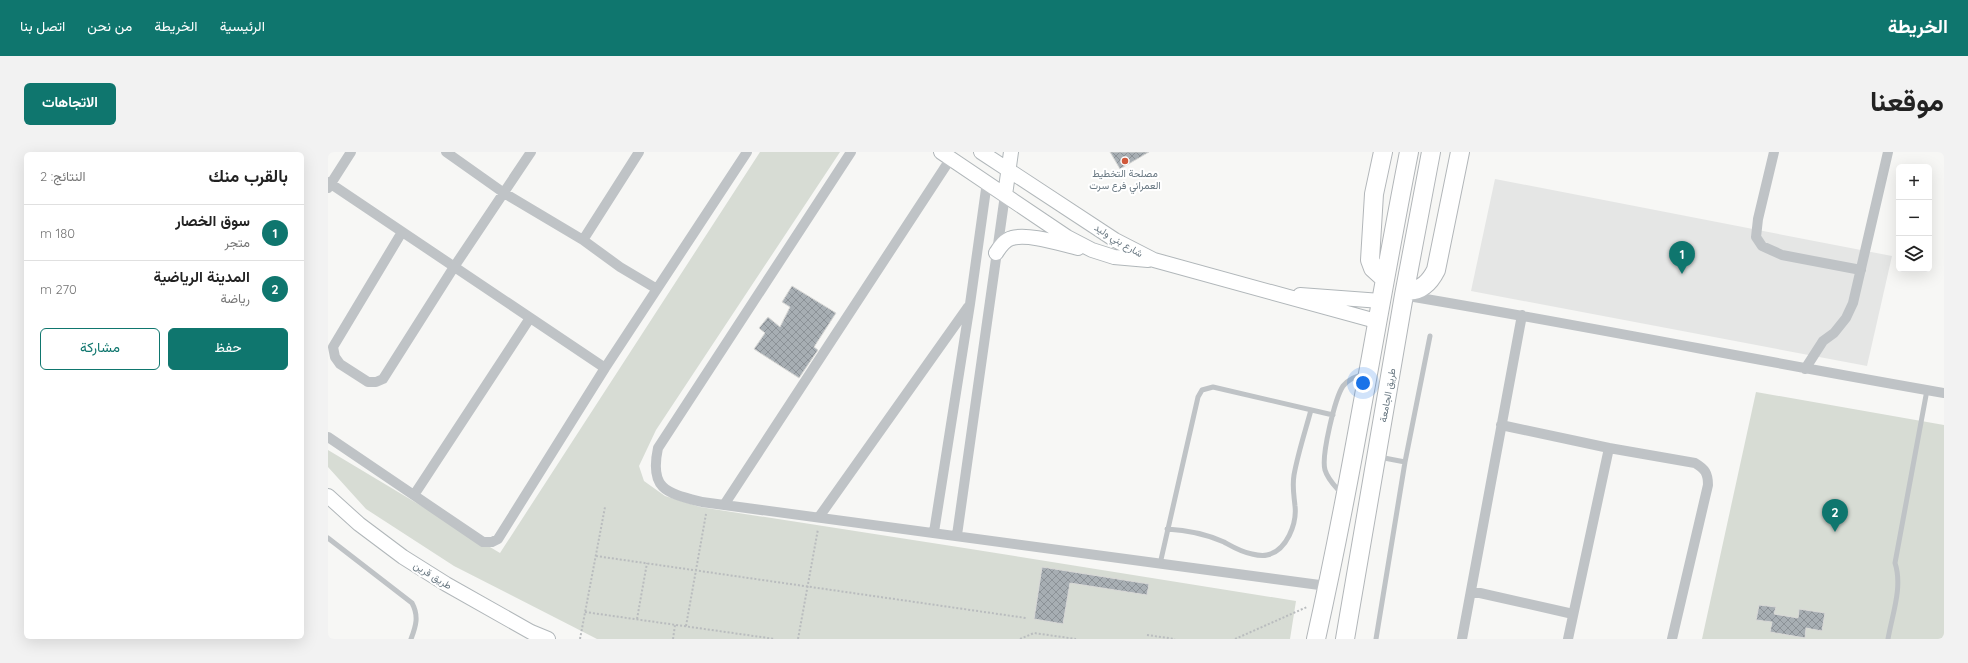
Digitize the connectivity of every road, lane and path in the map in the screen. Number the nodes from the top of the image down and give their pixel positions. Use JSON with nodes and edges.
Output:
{"nodes":[{"id":1,"x":351,"y":152,"type":"edge"},
{"id":2,"x":446,"y":152,"type":"edge"},
{"id":3,"x":531,"y":152,"type":"edge"},
{"id":4,"x":639,"y":152,"type":"edge"},
{"id":5,"x":747,"y":152,"type":"edge"},
{"id":6,"x":851,"y":152,"type":"edge"},
{"id":7,"x":1011,"y":152,"type":"edge"},
{"id":8,"x":1383,"y":152,"type":"edge"},
{"id":9,"x":1409,"y":152,"type":"edge"},
{"id":10,"x":1431,"y":152,"type":"edge"},
{"id":11,"x":1460,"y":152,"type":"edge"},
{"id":12,"x":1774,"y":152,"type":"edge"},
{"id":13,"x":1888,"y":152,"type":"edge"},
{"id":14,"x":988,"y":154,"type":"edge"},
{"id":15,"x":458,"y":155,"type":"edge"},
{"id":16,"x":946,"y":155,"type":"edge"},
{"id":17,"x":1009,"y":170,"type":"junction"},
{"id":18,"x":987,"y":182,"type":"junction"},
{"id":19,"x":329,"y":185,"type":"edge"},
{"id":20,"x":504,"y":193,"type":"junction"},
{"id":21,"x":1005,"y":195,"type":"junction"},
{"id":22,"x":402,"y":232,"type":"junction"},
{"id":23,"x":583,"y":240,"type":"junction"},
{"id":24,"x":1092,"y":250,"type":"junction"},
{"id":25,"x":996,"y":253,"type":"junction"},
{"id":26,"x":1154,"y":260,"type":"junction"},
{"id":27,"x":454,"y":267,"type":"junction"},
{"id":28,"x":1861,"y":270,"type":"junction"},
{"id":29,"x":657,"y":289,"type":"junction"},
{"id":30,"x":1383,"y":289,"type":"junction"},
{"id":31,"x":1404,"y":293,"type":"junction"},
{"id":32,"x":1287,"y":295,"type":"junction"},
{"id":33,"x":970,"y":304,"type":"junction"},
{"id":34,"x":1522,"y":315,"type":"junction"},
{"id":35,"x":530,"y":318,"type":"junction"},
{"id":36,"x":1376,"y":321,"type":"junction"},
{"id":37,"x":1430,"y":336,"type":"dead end"},
{"id":38,"x":604,"y":368,"type":"junction"},
{"id":39,"x":1805,"y":369,"type":"junction"},
{"id":40,"x":1367,"y":375,"type":"junction"},
{"id":41,"x":1927,"y":390,"type":"junction"},
{"id":42,"x":1944,"y":393,"type":"edge"},
{"id":43,"x":1311,"y":410,"type":"junction"},
{"id":44,"x":1333,"y":415,"type":"junction"},
{"id":45,"x":1501,"y":425,"type":"junction"},
{"id":46,"x":328,"y":437,"type":"edge"},
{"id":47,"x":1609,"y":448,"type":"junction"},
{"id":48,"x":1376,"y":456,"type":"junction"},
{"id":49,"x":1406,"y":462,"type":"junction"},
{"id":50,"x":414,"y":495,"type":"junction"},
{"id":51,"x":328,"y":496,"type":"edge"},
{"id":52,"x":1345,"y":496,"type":"junction"},
{"id":53,"x":708,"y":503,"type":"junction"},
{"id":54,"x":724,"y":505,"type":"junction"},
{"id":55,"x":605,"y":507,"type":"dead end"},
{"id":56,"x":819,"y":518,"type":"junction"},
{"id":57,"x":1167,"y":529,"type":"junction"},
{"id":58,"x":934,"y":532,"type":"junction"},
{"id":59,"x":957,"y":535,"type":"junction"},
{"id":60,"x":328,"y":538,"type":"edge"},
{"id":61,"x":596,"y":556,"type":"junction"},
{"id":62,"x":647,"y":563,"type":"junction"},
{"id":63,"x":1160,"y":564,"type":"junction"},
{"id":64,"x":696,"y":570,"type":"junction"},
{"id":65,"x":808,"y":586,"type":"junction"},
{"id":66,"x":1471,"y":591,"type":"junction"},
{"id":67,"x":1326,"y":593,"type":"junction"},
{"id":68,"x":585,"y":612,"type":"junction"},
{"id":69,"x":1573,"y":614,"type":"junction"},
{"id":70,"x":1026,"y":618,"type":"dead end"},
{"id":71,"x":637,"y":619,"type":"junction"},
{"id":72,"x":675,"y":625,"type":"junction"},
{"id":73,"x":686,"y":626,"type":"junction"},
{"id":74,"x":1147,"y":635,"type":"dead end"},
{"id":75,"x":412,"y":639,"type":"edge"},
{"id":76,"x":548,"y":639,"type":"edge"},
{"id":77,"x":580,"y":639,"type":"edge"},
{"id":78,"x":673,"y":639,"type":"edge"},
{"id":79,"x":775,"y":639,"type":"edge"},
{"id":80,"x":798,"y":639,"type":"edge"},
{"id":81,"x":1020,"y":639,"type":"edge"},
{"id":82,"x":1076,"y":639,"type":"edge"},
{"id":83,"x":1175,"y":639,"type":"edge"},
{"id":84,"x":1235,"y":639,"type":"edge"},
{"id":85,"x":1316,"y":639,"type":"edge"},
{"id":86,"x":1345,"y":639,"type":"edge"},
{"id":87,"x":1376,"y":639,"type":"edge"},
{"id":88,"x":1462,"y":639,"type":"edge"},
{"id":89,"x":1568,"y":639,"type":"edge"},
{"id":90,"x":1672,"y":639,"type":"edge"},
{"id":91,"x":1888,"y":639,"type":"edge"}],
"edges":[{"from":1,"to":19,"type":"street"},
{"from":2,"to":15,"type":"street"},
{"from":3,"to":20,"type":"street"},
{"from":4,"to":23,"type":"street"},
{"from":5,"to":29,"type":"street"},
{"from":6,"to":53,"type":"street"},
{"from":7,"to":17,"type":"street"},
{"from":8,"to":30,"type":"highway"},
{"from":9,"to":30,"type":"highway"},
{"from":10,"to":31,"type":"highway","name":"طريق الجامعة"},
{"from":11,"to":31,"type":"highway"},
{"from":12,"to":28,"type":"street"},
{"from":13,"to":28,"type":"street"},
{"from":14,"to":17,"type":"street","name":"شارع بني وليد"},
{"from":14,"to":18,"type":"street"},
{"from":15,"to":20,"type":"street"},
{"from":16,"to":18,"type":"street","name":"شارع بني وليد"},
{"from":16,"to":54,"type":"street"},
{"from":17,"to":21,"type":"street"},
{"from":17,"to":26,"type":"street","name":"شارع بني وليد"},
{"from":18,"to":21,"type":"street","name":"شارع بني وليد"},
{"from":18,"to":33,"type":"street"},
{"from":19,"to":22,"type":"street"},
{"from":20,"to":23,"type":"street"},
{"from":20,"to":27,"type":"street"},
{"from":21,"to":24,"type":"street","name":"شارع بني وليد"},
{"from":21,"to":25,"type":"street"},
{"from":22,"to":27,"type":"street"},
{"from":22,"to":27,"type":"street"},
{"from":23,"to":29,"type":"street"},
{"from":24,"to":25,"type":"street"},
{"from":24,"to":26,"type":"street","name":"شارع بني وليد"},
{"from":25,"to":59,"type":"street"},
{"from":26,"to":32,"type":"street"},
{"from":27,"to":35,"type":"street"},
{"from":28,"to":39,"type":"street"},
{"from":29,"to":38,"type":"street"},
{"from":30,"to":32,"type":"street"},
{"from":30,"to":36,"type":"highway"},
{"from":31,"to":34,"type":"street"},
{"from":31,"to":48,"type":"highway","name":"طريق الجامعة"},
{"from":32,"to":36,"type":"street"},
{"from":33,"to":56,"type":"street"},
{"from":33,"to":58,"type":"street"},
{"from":34,"to":39,"type":"street"},
{"from":34,"to":45,"type":"street"},
{"from":35,"to":38,"type":"street"},
{"from":35,"to":50,"type":"street"},
{"from":36,"to":40,"type":"highway"},
{"from":37,"to":49,"type":"lane"},
{"from":38,"to":50,"type":"street"},
{"from":39,"to":41,"type":"street"},
{"from":40,"to":44,"type":"lane"},
{"from":40,"to":52,"type":"highway"},
{"from":41,"to":42,"type":"street"},
{"from":41,"to":91,"type":"lane"},
{"from":43,"to":44,"type":"lane"},
{"from":43,"to":57,"type":"lane"},
{"from":43,"to":57,"type":"lane"},
{"from":44,"to":52,"type":"lane"},
{"from":45,"to":47,"type":"street"},
{"from":45,"to":66,"type":"street"},
{"from":46,"to":50,"type":"street"},
{"from":47,"to":69,"type":"street"},
{"from":47,"to":90,"type":"street"},
{"from":48,"to":49,"type":"lane"},
{"from":48,"to":86,"type":"highway","name":"طريق الجامعة"},
{"from":49,"to":87,"type":"lane"},
{"from":51,"to":76,"type":"street","name":"طريق قرين"},
{"from":52,"to":67,"type":"highway"},
{"from":53,"to":54,"type":"street"},
{"from":53,"to":64,"type":"path"},
{"from":54,"to":56,"type":"street"},
{"from":55,"to":61,"type":"path"},
{"from":56,"to":58,"type":"street"},
{"from":56,"to":65,"type":"path"},
{"from":57,"to":63,"type":"lane"},
{"from":58,"to":59,"type":"street"},
{"from":59,"to":63,"type":"street"},
{"from":60,"to":75,"type":"lane"},
{"from":61,"to":62,"type":"path"},
{"from":61,"to":68,"type":"path"},
{"from":62,"to":64,"type":"path"},
{"from":62,"to":71,"type":"path"},
{"from":63,"to":67,"type":"street"},
{"from":64,"to":65,"type":"path"},
{"from":64,"to":73,"type":"path"},
{"from":65,"to":70,"type":"path"},
{"from":65,"to":80,"type":"path"},
{"from":66,"to":69,"type":"street"},
{"from":66,"to":88,"type":"street"},
{"from":67,"to":84,"type":"path"},
{"from":67,"to":85,"type":"highway"},
{"from":68,"to":71,"type":"path"},
{"from":68,"to":77,"type":"path"},
{"from":69,"to":89,"type":"street"},
{"from":71,"to":72,"type":"path"},
{"from":72,"to":73,"type":"path"},
{"from":72,"to":78,"type":"path"},
{"from":73,"to":79,"type":"path"},
{"from":74,"to":83,"type":"path"},
{"from":81,"to":82,"type":"path"}]}
